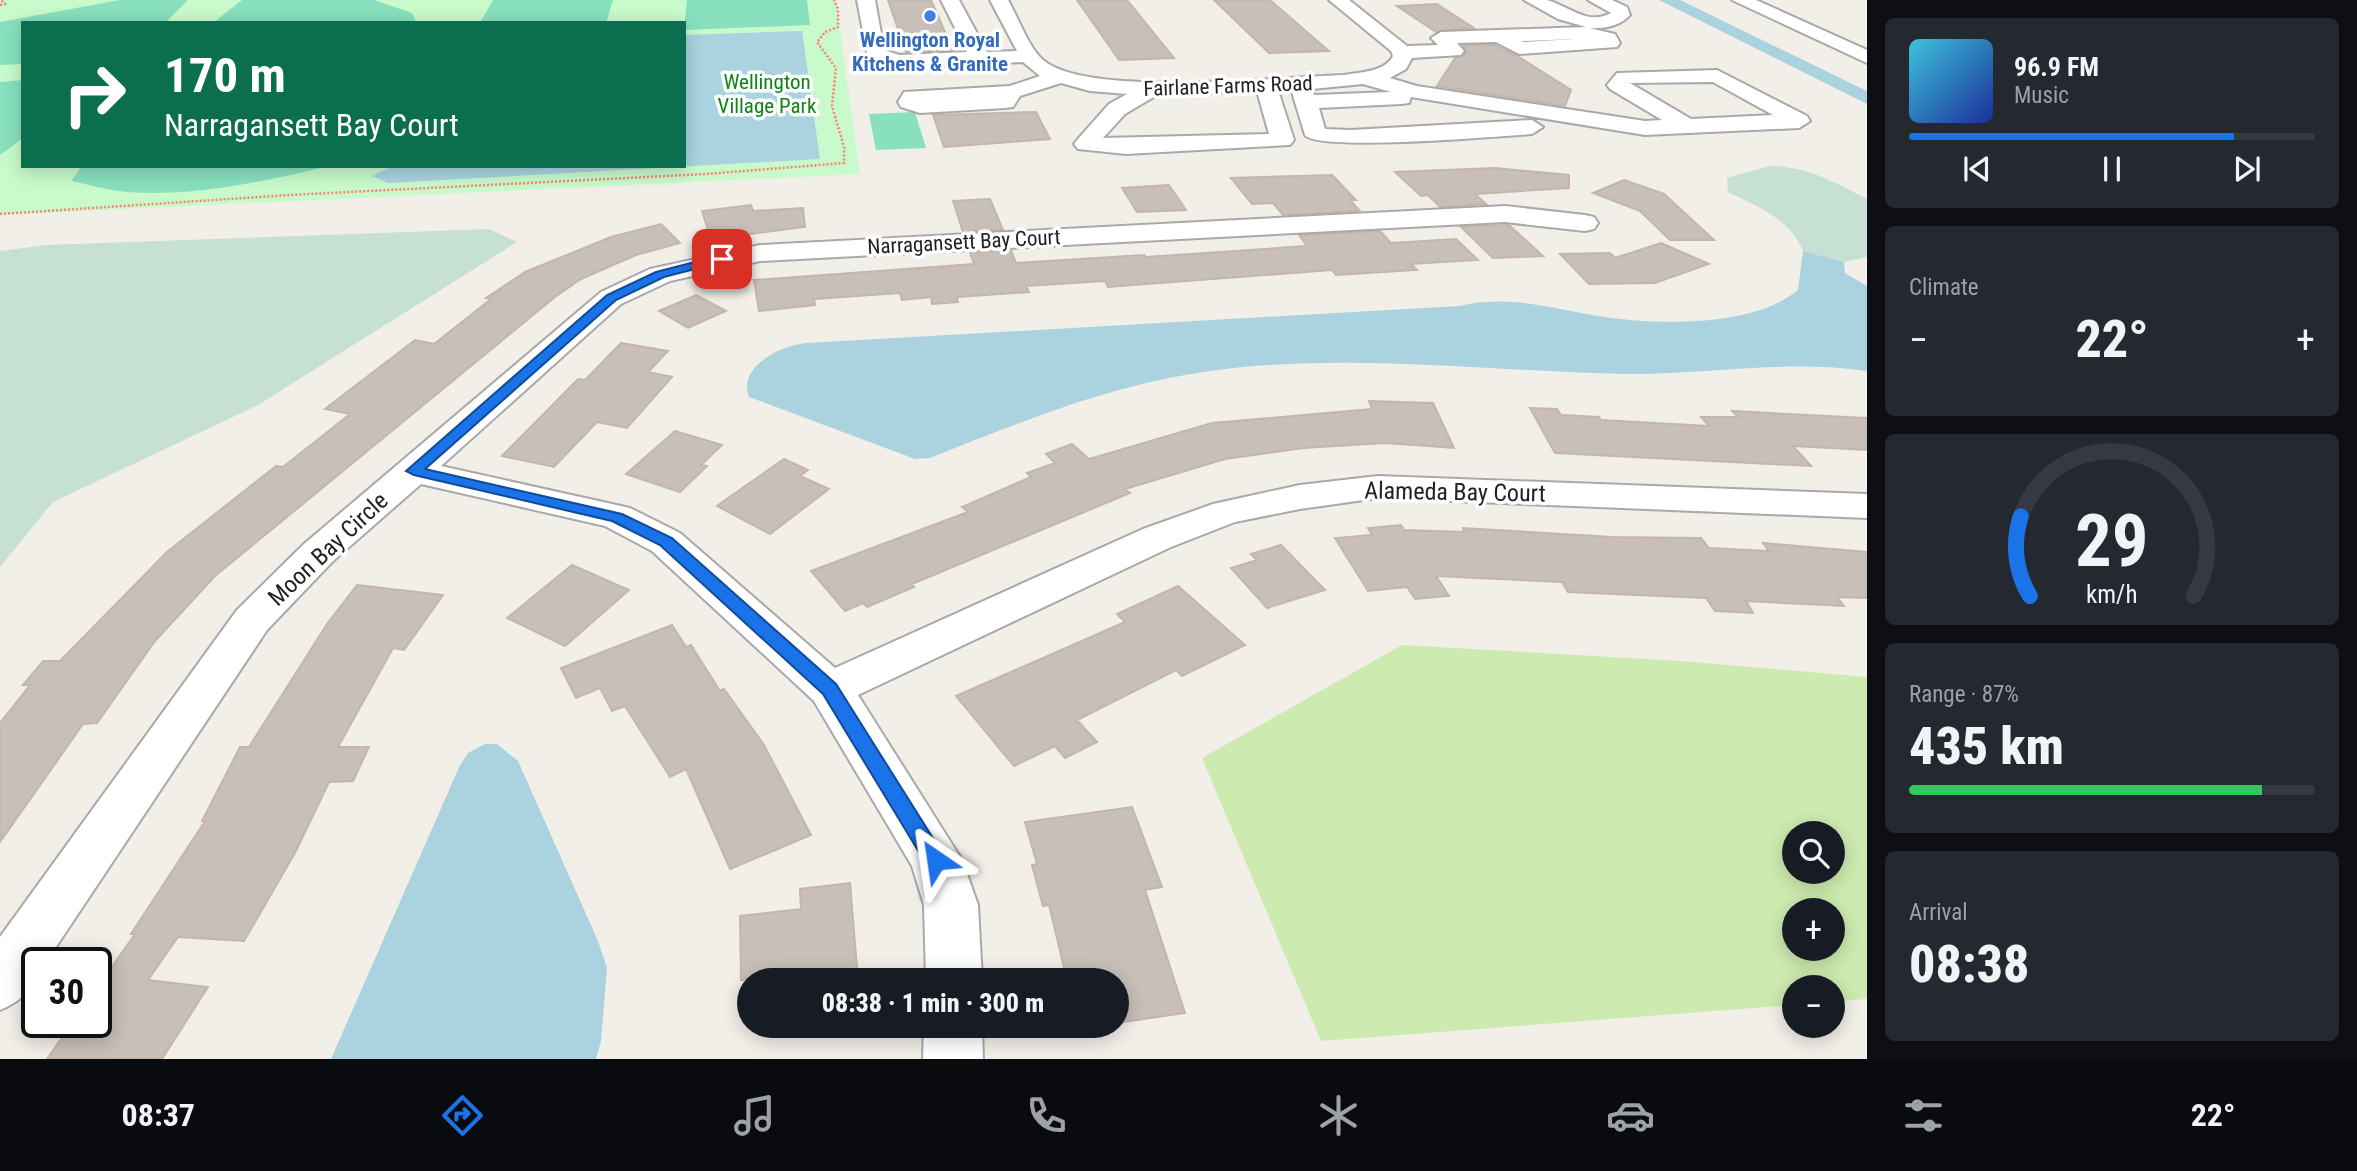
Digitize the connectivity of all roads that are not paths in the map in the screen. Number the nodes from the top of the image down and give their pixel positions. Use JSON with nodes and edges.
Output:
{"nodes":[{"id":1,"x":866,"y":0,"type":"edge"},
{"id":2,"x":950,"y":0,"type":"edge"},
{"id":3,"x":999,"y":0,"type":"edge"},
{"id":4,"x":1374,"y":0,"type":"edge"},
{"id":5,"x":1533,"y":0,"type":"edge"},
{"id":6,"x":1597,"y":0,"type":"edge"},
{"id":7,"x":1741,"y":0,"type":"edge"},
{"id":8,"x":1339,"y":1,"type":"edge"},
{"id":9,"x":1428,"y":29,"type":"dead end"},
{"id":10,"x":1402,"y":30,"type":"dead end"},
{"id":11,"x":1377,"y":31,"type":"junction"},
{"id":12,"x":1495,"y":32,"type":"junction"},
{"id":13,"x":1519,"y":48,"type":"junction"},
{"id":14,"x":1402,"y":52,"type":"junction"},
{"id":15,"x":1029,"y":56,"type":"junction"},
{"id":16,"x":1867,"y":57,"type":"edge"},
{"id":17,"x":980,"y":58,"type":"junction"},
{"id":18,"x":1547,"y":65,"type":"dead end"},
{"id":19,"x":1670,"y":75,"type":"junction"},
{"id":20,"x":1059,"y":78,"type":"junction"},
{"id":21,"x":1365,"y":78,"type":"junction"},
{"id":22,"x":1152,"y":89,"type":"junction"},
{"id":23,"x":1012,"y":92,"type":"dead end"},
{"id":24,"x":1269,"y":94,"type":"junction"},
{"id":25,"x":1306,"y":101,"type":"junction"},
{"id":26,"x":1117,"y":109,"type":"junction"},
{"id":27,"x":1753,"y":123,"type":"junction"},
{"id":28,"x":1687,"y":126,"type":"junction"},
{"id":29,"x":1585,"y":223,"type":"dead end"},
{"id":30,"x":414,"y":471,"type":"junction"},
{"id":31,"x":1867,"y":506,"type":"edge"},
{"id":32,"x":830,"y":689,"type":"junction"},
{"id":33,"x":954,"y":968,"type":"edge"},
{"id":34,"x":0,"y":983,"type":"edge"},
{"id":35,"x":953,"y":1038,"type":"edge"},
{"id":36,"x":953,"y":1059,"type":"edge"}],
"edges":[{"from":1,"to":17,"type":"street"},
{"from":2,"to":17,"type":"street"},
{"from":3,"to":15,"type":"street","name":"Fairlane Farms Road"},
{"from":4,"to":8,"type":"street"},
{"from":5,"to":6,"type":"street"},
{"from":7,"to":16,"type":"street"},
{"from":8,"to":11,"type":"street"},
{"from":9,"to":12,"type":"street"},
{"from":10,"to":11,"type":"street"},
{"from":11,"to":14,"type":"street"},
{"from":12,"to":13,"type":"street"},
{"from":12,"to":13,"type":"street"},
{"from":12,"to":14,"type":"street"},
{"from":13,"to":18,"type":"street"},
{"from":14,"to":21,"type":"street","name":"Fairlane Farms Road"},
{"from":15,"to":17,"type":"street"},
{"from":15,"to":20,"type":"street","name":"Fairlane Farms Road"},
{"from":19,"to":27,"type":"street"},
{"from":19,"to":27,"type":"street"},
{"from":19,"to":28,"type":"street"},
{"from":20,"to":22,"type":"street","name":"Fairlane Farms Road"},
{"from":20,"to":23,"type":"street"},
{"from":21,"to":25,"type":"street","name":"Fairlane Farms Road"},
{"from":21,"to":28,"type":"street"},
{"from":22,"to":24,"type":"street","name":"Fairlane Farms Road"},
{"from":22,"to":26,"type":"street"},
{"from":24,"to":25,"type":"street","name":"Fairlane Farms Road"},
{"from":24,"to":26,"type":"street"},
{"from":24,"to":26,"type":"street"},
{"from":25,"to":25,"type":"street"},
{"from":27,"to":28,"type":"street"},
{"from":29,"to":30,"type":"street","name":"Narragansett Bay Court"},
{"from":30,"to":32,"type":"street"},
{"from":30,"to":34,"type":"street","name":"Moon Bay Circle"},
{"from":31,"to":32,"type":"street","name":"Alameda Bay Court"},
{"from":32,"to":33,"type":"street"},
{"from":35,"to":36,"type":"street"}]}
